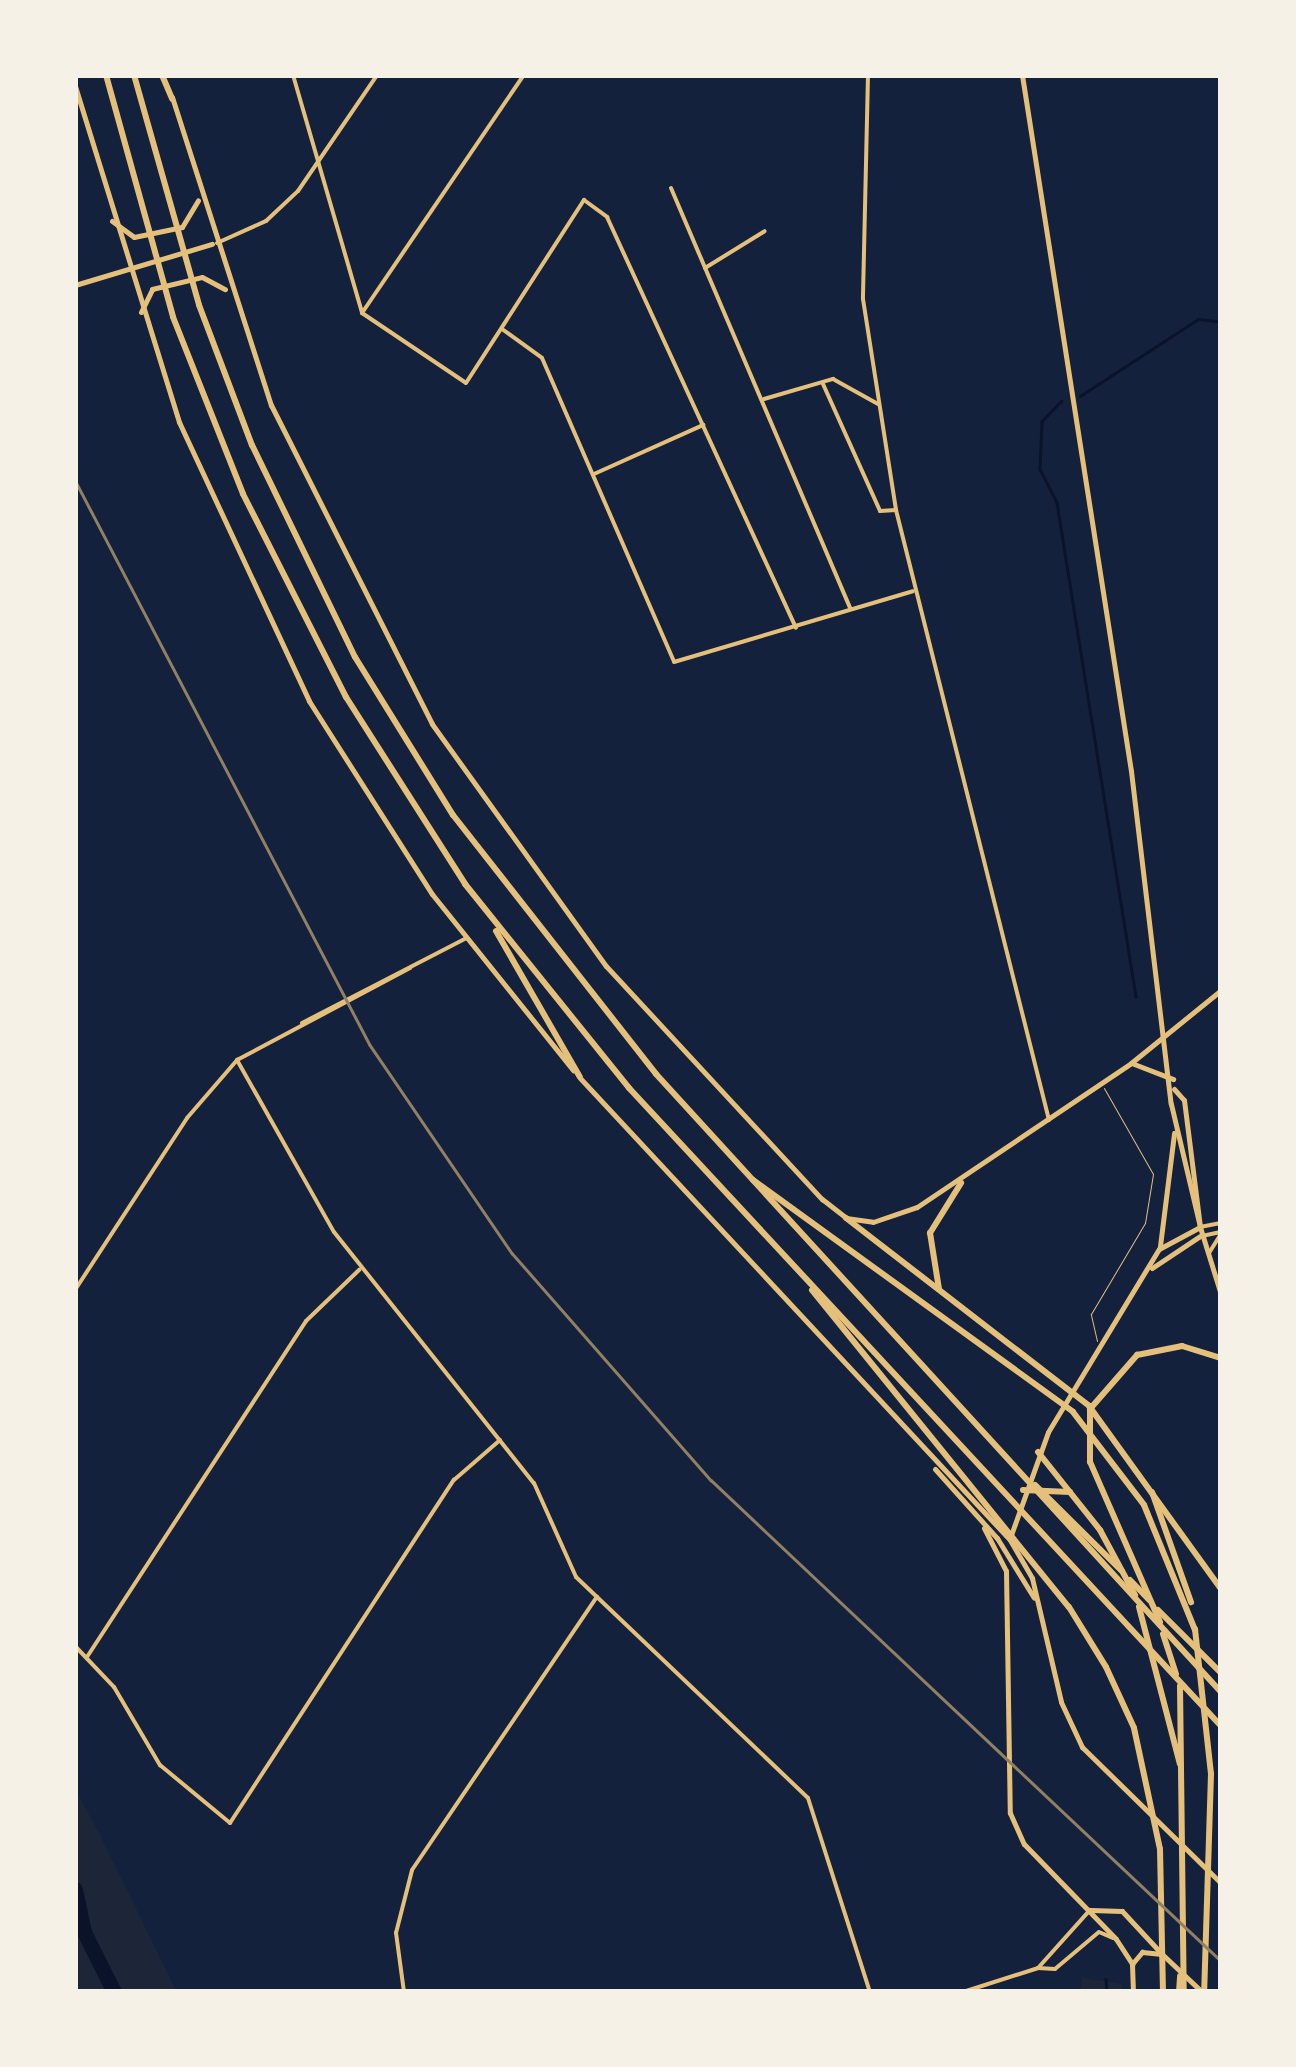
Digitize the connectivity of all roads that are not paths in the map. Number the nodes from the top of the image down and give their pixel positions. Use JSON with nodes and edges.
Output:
{"nodes":[{"id":1,"x":106,"y":75,"type":"edge"},
{"id":2,"x":134,"y":75,"type":"edge"},
{"id":3,"x":164,"y":75,"type":"edge"},
{"id":4,"x":294,"y":75,"type":"edge"},
{"id":5,"x":376,"y":75,"type":"edge"},
{"id":6,"x":524,"y":75,"type":"edge"},
{"id":7,"x":868,"y":75,"type":"edge"},
{"id":8,"x":1022,"y":75,"type":"edge"},
{"id":9,"x":75,"y":86,"type":"edge"},
{"id":10,"x":172,"y":100,"type":"joint"},
{"id":11,"x":316,"y":166,"type":"junction"},
{"id":12,"x":671,"y":188,"type":"dead end"},
{"id":13,"x":199,"y":195,"type":"junction"},
{"id":14,"x":110,"y":219,"type":"junction"},
{"id":15,"x":765,"y":231,"type":"dead end"},
{"id":16,"x":212,"y":244,"type":"junction"},
{"id":17,"x":705,"y":268,"type":"junction"},
{"id":18,"x":127,"y":269,"type":"junction"},
{"id":19,"x":75,"y":285,"type":"edge"},
{"id":20,"x":228,"y":291,"type":"junction"},
{"id":21,"x":141,"y":314,"type":"junction"},
{"id":22,"x":362,"y":314,"type":"junction"},
{"id":23,"x":502,"y":329,"type":"junction"},
{"id":24,"x":824,"y":384,"type":"junction"},
{"id":25,"x":764,"y":399,"type":"junction"},
{"id":26,"x":878,"y":404,"type":"junction"},
{"id":27,"x":702,"y":425,"type":"junction"},
{"id":28,"x":594,"y":474,"type":"junction"},
{"id":29,"x":896,"y":510,"type":"junction"},
{"id":30,"x":913,"y":591,"type":"junction"},
{"id":31,"x":850,"y":608,"type":"junction"},
{"id":32,"x":796,"y":628,"type":"junction"},
{"id":33,"x":492,"y":921,"type":"junction"},
{"id":34,"x":465,"y":939,"type":"junction"},
{"id":35,"x":410,"y":968,"type":"junction"},
{"id":36,"x":1221,"y":990,"type":"edge"},
{"id":37,"x":299,"y":1026,"type":"junction"},
{"id":38,"x":1166,"y":1033,"type":"junction"},
{"id":39,"x":237,"y":1060,"type":"junction"},
{"id":40,"x":1131,"y":1064,"type":"junction"},
{"id":41,"x":580,"y":1077,"type":"junction"},
{"id":42,"x":1173,"y":1079,"type":"junction"},
{"id":43,"x":1101,"y":1084,"type":"junction"},
{"id":44,"x":1174,"y":1088,"type":"junction"},
{"id":45,"x":1174,"y":1119,"type":"junction"},
{"id":46,"x":1049,"y":1120,"type":"junction"},
{"id":47,"x":744,"y":1174,"type":"junction"},
{"id":48,"x":960,"y":1183,"type":"junction"},
{"id":49,"x":846,"y":1218,"type":"junction"},
{"id":50,"x":1221,"y":1223,"type":"edge"},
{"id":51,"x":1200,"y":1227,"type":"junction"},
{"id":52,"x":1221,"y":1233,"type":"edge"},
{"id":53,"x":1211,"y":1234,"type":"junction"},
{"id":54,"x":1202,"y":1236,"type":"junction"},
{"id":55,"x":774,"y":1243,"type":"junction"},
{"id":56,"x":1159,"y":1249,"type":"junction"},
{"id":57,"x":1208,"y":1258,"type":"junction"},
{"id":58,"x":361,"y":1268,"type":"junction"},
{"id":59,"x":1150,"y":1270,"type":"junction"},
{"id":60,"x":75,"y":1290,"type":"edge"},
{"id":61,"x":940,"y":1290,"type":"junction"},
{"id":62,"x":1221,"y":1295,"type":"edge"},
{"id":63,"x":1103,"y":1347,"type":"junction"},
{"id":64,"x":1221,"y":1358,"type":"edge"},
{"id":65,"x":967,"y":1417,"type":"junction"},
{"id":66,"x":500,"y":1440,"type":"junction"},
{"id":67,"x":914,"y":1444,"type":"junction"},
{"id":68,"x":1038,"y":1452,"type":"junction"},
{"id":69,"x":1147,"y":1482,"type":"junction"},
{"id":70,"x":1023,"y":1490,"type":"junction"},
{"id":71,"x":1071,"y":1492,"type":"junction"},
{"id":72,"x":984,"y":1528,"type":"junction"},
{"id":73,"x":1010,"y":1540,"type":"junction"},
{"id":74,"x":1221,"y":1589,"type":"edge"},
{"id":75,"x":597,"y":1597,"type":"junction"},
{"id":76,"x":1038,"y":1605,"type":"junction"},
{"id":77,"x":1195,"y":1630,"type":"junction"},
{"id":78,"x":75,"y":1646,"type":"edge"},
{"id":79,"x":87,"y":1657,"type":"junction"},
{"id":80,"x":1221,"y":1673,"type":"edge"},
{"id":81,"x":1221,"y":1692,"type":"edge"},
{"id":82,"x":1221,"y":1726,"type":"edge"},
{"id":83,"x":1185,"y":1794,"type":"junction"},
{"id":84,"x":1221,"y":1883,"type":"edge"},
{"id":85,"x":1090,"y":1910,"type":"junction"},
{"id":86,"x":1116,"y":1938,"type":"junction"},
{"id":87,"x":1162,"y":1954,"type":"junction"},
{"id":88,"x":1132,"y":1964,"type":"junction"},
{"id":89,"x":1038,"y":1968,"type":"junction"},
{"id":90,"x":404,"y":1992,"type":"edge"},
{"id":91,"x":870,"y":1992,"type":"edge"},
{"id":92,"x":963,"y":1992,"type":"edge"},
{"id":93,"x":1133,"y":1992,"type":"edge"},
{"id":94,"x":1163,"y":1992,"type":"edge"},
{"id":95,"x":1182,"y":1992,"type":"edge"},
{"id":96,"x":1203,"y":1992,"type":"edge"}],
"edges":[{"from":1,"to":33,"type":"highway"},
{"from":2,"to":47,"type":"highway"},
{"from":3,"to":10,"type":"highway"},
{"from":4,"to":11,"type":"street"},
{"from":5,"to":11,"type":"street"},
{"from":6,"to":22,"type":"street"},
{"from":7,"to":26,"type":"street"},
{"from":8,"to":38,"type":"main road"},
{"from":9,"to":14,"type":"main road"},
{"from":10,"to":13,"type":"main road"},
{"from":11,"to":16,"type":"street"},
{"from":11,"to":22,"type":"street"},
{"from":12,"to":17,"type":"street"},
{"from":13,"to":14,"type":"main road"},
{"from":13,"to":16,"type":"main road"},
{"from":14,"to":18,"type":"main road"},
{"from":15,"to":17,"type":"street"},
{"from":16,"to":18,"type":"main road"},
{"from":16,"to":20,"type":"main road"},
{"from":17,"to":25,"type":"street"},
{"from":18,"to":19,"type":"main road"},
{"from":18,"to":21,"type":"main road"},
{"from":20,"to":21,"type":"main road"},
{"from":20,"to":49,"type":"main road"},
{"from":21,"to":34,"type":"main road"},
{"from":22,"to":23,"type":"street"},
{"from":23,"to":27,"type":"street"},
{"from":23,"to":28,"type":"street"},
{"from":24,"to":25,"type":"street"},
{"from":24,"to":26,"type":"street"},
{"from":24,"to":29,"type":"street"},
{"from":25,"to":31,"type":"street"},
{"from":26,"to":29,"type":"street"},
{"from":27,"to":28,"type":"street"},
{"from":27,"to":32,"type":"street"},
{"from":28,"to":32,"type":"street"},
{"from":29,"to":30,"type":"street"},
{"from":30,"to":31,"type":"street"},
{"from":30,"to":46,"type":"street"},
{"from":31,"to":32,"type":"street"},
{"from":33,"to":41,"type":"highway"},
{"from":33,"to":55,"type":"highway"},
{"from":34,"to":35,"type":"street"},
{"from":34,"to":41,"type":"main road"},
{"from":35,"to":37,"type":"street"},
{"from":35,"to":37,"type":"street"},
{"from":36,"to":38,"type":"main road"},
{"from":37,"to":39,"type":"street"},
{"from":38,"to":40,"type":"main road"},
{"from":38,"to":42,"type":"main road"},
{"from":39,"to":58,"type":"street"},
{"from":39,"to":60,"type":"street"},
{"from":40,"to":42,"type":"main road"},
{"from":40,"to":43,"type":"main road"},
{"from":41,"to":67,"type":"main road"},
{"from":42,"to":44,"type":"main road"},
{"from":43,"to":46,"type":"main road"},
{"from":43,"to":63,"type":"lane"},
{"from":44,"to":45,"type":"main road"},
{"from":44,"to":51,"type":"main road"},
{"from":45,"to":51,"type":"main road"},
{"from":45,"to":56,"type":"main road"},
{"from":46,"to":48,"type":"main road"},
{"from":47,"to":65,"type":"highway"},
{"from":47,"to":77,"type":"highway"},
{"from":48,"to":49,"type":"main road"},
{"from":48,"to":61,"type":"highway"},
{"from":49,"to":61,"type":"highway"},
{"from":50,"to":51,"type":"street"},
{"from":51,"to":53,"type":"street"},
{"from":51,"to":54,"type":"main road"},
{"from":51,"to":56,"type":"main road"},
{"from":52,"to":53,"type":"street"},
{"from":52,"to":57,"type":"street"},
{"from":53,"to":54,"type":"street"},
{"from":54,"to":57,"type":"main road"},
{"from":54,"to":59,"type":"main road"},
{"from":55,"to":82,"type":"highway"},
{"from":55,"to":94,"type":"highway"},
{"from":56,"to":59,"type":"main road"},
{"from":57,"to":62,"type":"main road"},
{"from":58,"to":66,"type":"street"},
{"from":58,"to":79,"type":"street"},
{"from":59,"to":63,"type":"main road"},
{"from":61,"to":69,"type":"highway"},
{"from":63,"to":68,"type":"main road"},
{"from":64,"to":83,"type":"highway"},
{"from":65,"to":80,"type":"highway"},
{"from":65,"to":81,"type":"highway"},
{"from":66,"to":75,"type":"street"},
{"from":66,"to":79,"type":"street"},
{"from":67,"to":72,"type":"main road"},
{"from":67,"to":73,"type":"main road"},
{"from":68,"to":70,"type":"main road"},
{"from":68,"to":71,"type":"highway"},
{"from":69,"to":74,"type":"highway"},
{"from":69,"to":77,"type":"highway"},
{"from":70,"to":71,"type":"highway"},
{"from":70,"to":73,"type":"main road"},
{"from":71,"to":83,"type":"highway"},
{"from":72,"to":76,"type":"main road"},
{"from":72,"to":85,"type":"main road"},
{"from":73,"to":76,"type":"main road"},
{"from":75,"to":90,"type":"street"},
{"from":75,"to":91,"type":"street"},
{"from":76,"to":84,"type":"main road"},
{"from":77,"to":96,"type":"highway"},
{"from":78,"to":79,"type":"street"},
{"from":83,"to":95,"type":"highway"},
{"from":85,"to":86,"type":"main road"},
{"from":85,"to":87,"type":"main road"},
{"from":85,"to":89,"type":"street"},
{"from":86,"to":88,"type":"main road"},
{"from":86,"to":89,"type":"street"},
{"from":87,"to":88,"type":"main road"},
{"from":87,"to":96,"type":"main road"},
{"from":88,"to":93,"type":"main road"},
{"from":89,"to":92,"type":"street"}]}
